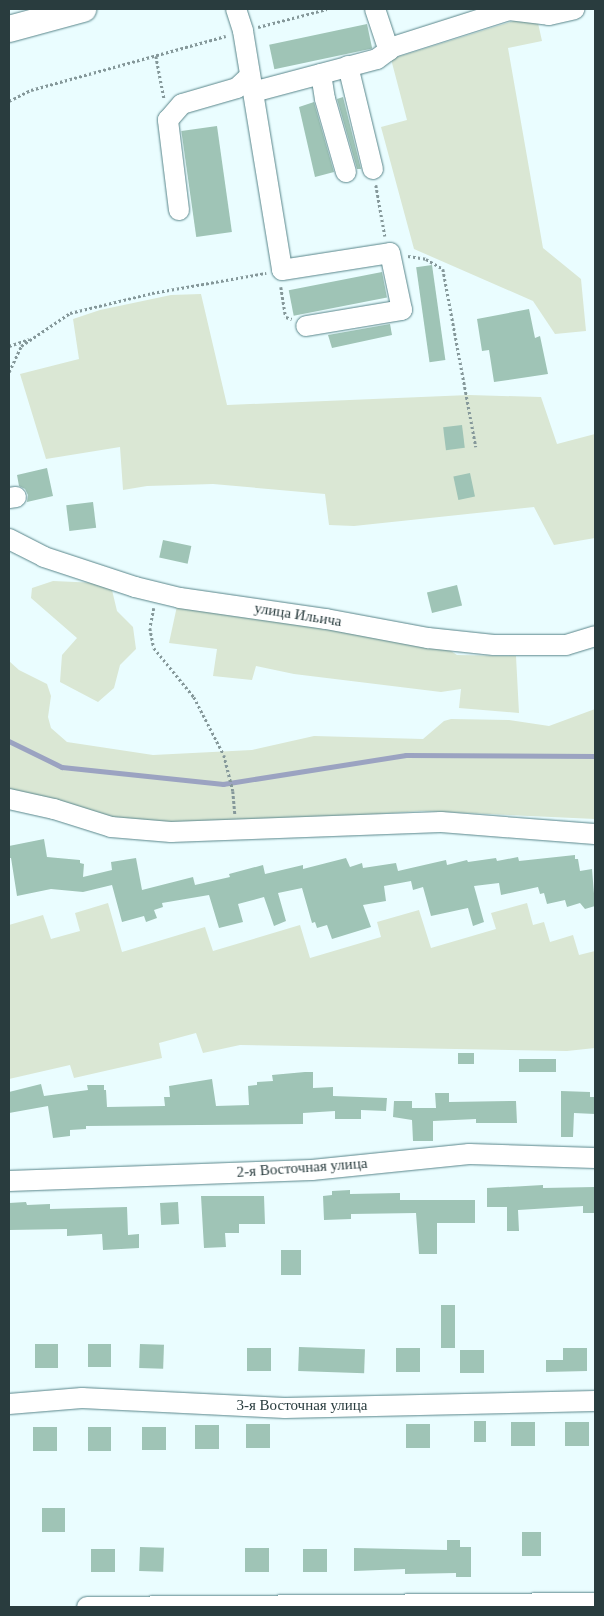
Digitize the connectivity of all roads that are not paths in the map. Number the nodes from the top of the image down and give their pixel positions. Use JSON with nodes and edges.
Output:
{"nodes":[{"id":1,"x":83,"y":9,"type":"edge"},
{"id":2,"x":236,"y":9,"type":"edge"},
{"id":3,"x":376,"y":9,"type":"edge"},
{"id":4,"x":574,"y":9,"type":"edge"},
{"id":5,"x":9,"y":29,"type":"edge"},
{"id":6,"x":389,"y":51,"type":"junction"},
{"id":7,"x":348,"y":66,"type":"junction"},
{"id":8,"x":321,"y":74,"type":"junction"},
{"id":9,"x":251,"y":84,"type":"junction"},
{"id":10,"x":373,"y":169,"type":"road end"},
{"id":11,"x":346,"y":172,"type":"dead end"},
{"id":12,"x":179,"y":210,"type":"dead end"},
{"id":13,"x":306,"y":326,"type":"road end"},
{"id":14,"x":9,"y":539,"type":"edge"},
{"id":15,"x":595,"y":636,"type":"edge"},
{"id":16,"x":9,"y":799,"type":"edge"},
{"id":17,"x":595,"y":834,"type":"edge"},
{"id":18,"x":595,"y":1158,"type":"edge"},
{"id":19,"x":9,"y":1181,"type":"edge"},
{"id":20,"x":595,"y":1401,"type":"edge"},
{"id":21,"x":9,"y":1404,"type":"edge"},
{"id":22,"x":595,"y":1603,"type":"edge"},
{"id":23,"x":87,"y":1607,"type":"edge"}],
"edges":[{"from":1,"to":5,"type":"main road"},
{"from":2,"to":9,"type":"street"},
{"from":3,"to":6,"type":"street"},
{"from":4,"to":6,"type":"street"},
{"from":6,"to":7,"type":"street"},
{"from":7,"to":8,"type":"street"},
{"from":7,"to":10,"type":"street"},
{"from":8,"to":9,"type":"street"},
{"from":8,"to":11,"type":"street"},
{"from":9,"to":12,"type":"street"},
{"from":9,"to":13,"type":"street"},
{"from":14,"to":15,"type":"street","name":"улица Ильича"},
{"from":16,"to":17,"type":"street"},
{"from":18,"to":19,"type":"street","name":"2-я Восточная улица"},
{"from":20,"to":21,"type":"street","name":"3-я Восточная улица"},
{"from":22,"to":23,"type":"street"}]}
